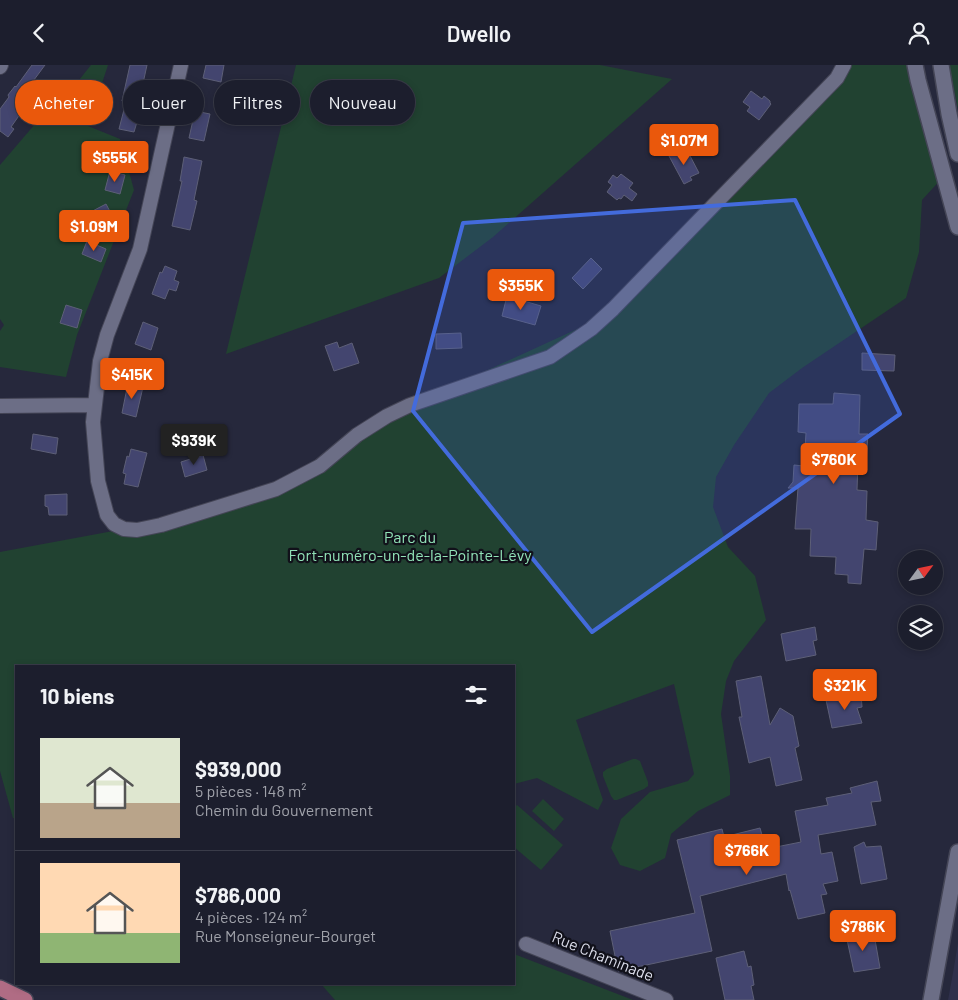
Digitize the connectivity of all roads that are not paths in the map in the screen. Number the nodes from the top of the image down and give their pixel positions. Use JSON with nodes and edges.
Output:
{"nodes":[{"id":1,"x":181,"y":65,"type":"edge"},
{"id":2,"x":844,"y":65,"type":"edge"},
{"id":3,"x":916,"y":65,"type":"edge"},
{"id":4,"x":941,"y":65,"type":"edge"},
{"id":5,"x":958,"y":154,"type":"edge"},
{"id":6,"x":958,"y":227,"type":"edge"},
{"id":7,"x":95,"y":405,"type":"junction"},
{"id":8,"x":0,"y":406,"type":"edge"},
{"id":9,"x":958,"y":852,"type":"edge"},
{"id":10,"x":526,"y":944,"type":"dead end"},
{"id":11,"x":0,"y":988,"type":"edge"},
{"id":12,"x":25,"y":1000,"type":"edge"},
{"id":13,"x":666,"y":1000,"type":"edge"},
{"id":14,"x":931,"y":1000,"type":"edge"}],
"edges":[{"from":1,"to":7,"type":"street"},
{"from":2,"to":7,"type":"street"},
{"from":3,"to":6,"type":"street"},
{"from":4,"to":5,"type":"street"},
{"from":7,"to":8,"type":"street"},
{"from":9,"to":14,"type":"street"},
{"from":10,"to":13,"type":"street","name":"Rue Chaminade"},
{"from":11,"to":12,"type":"main road"}]}
